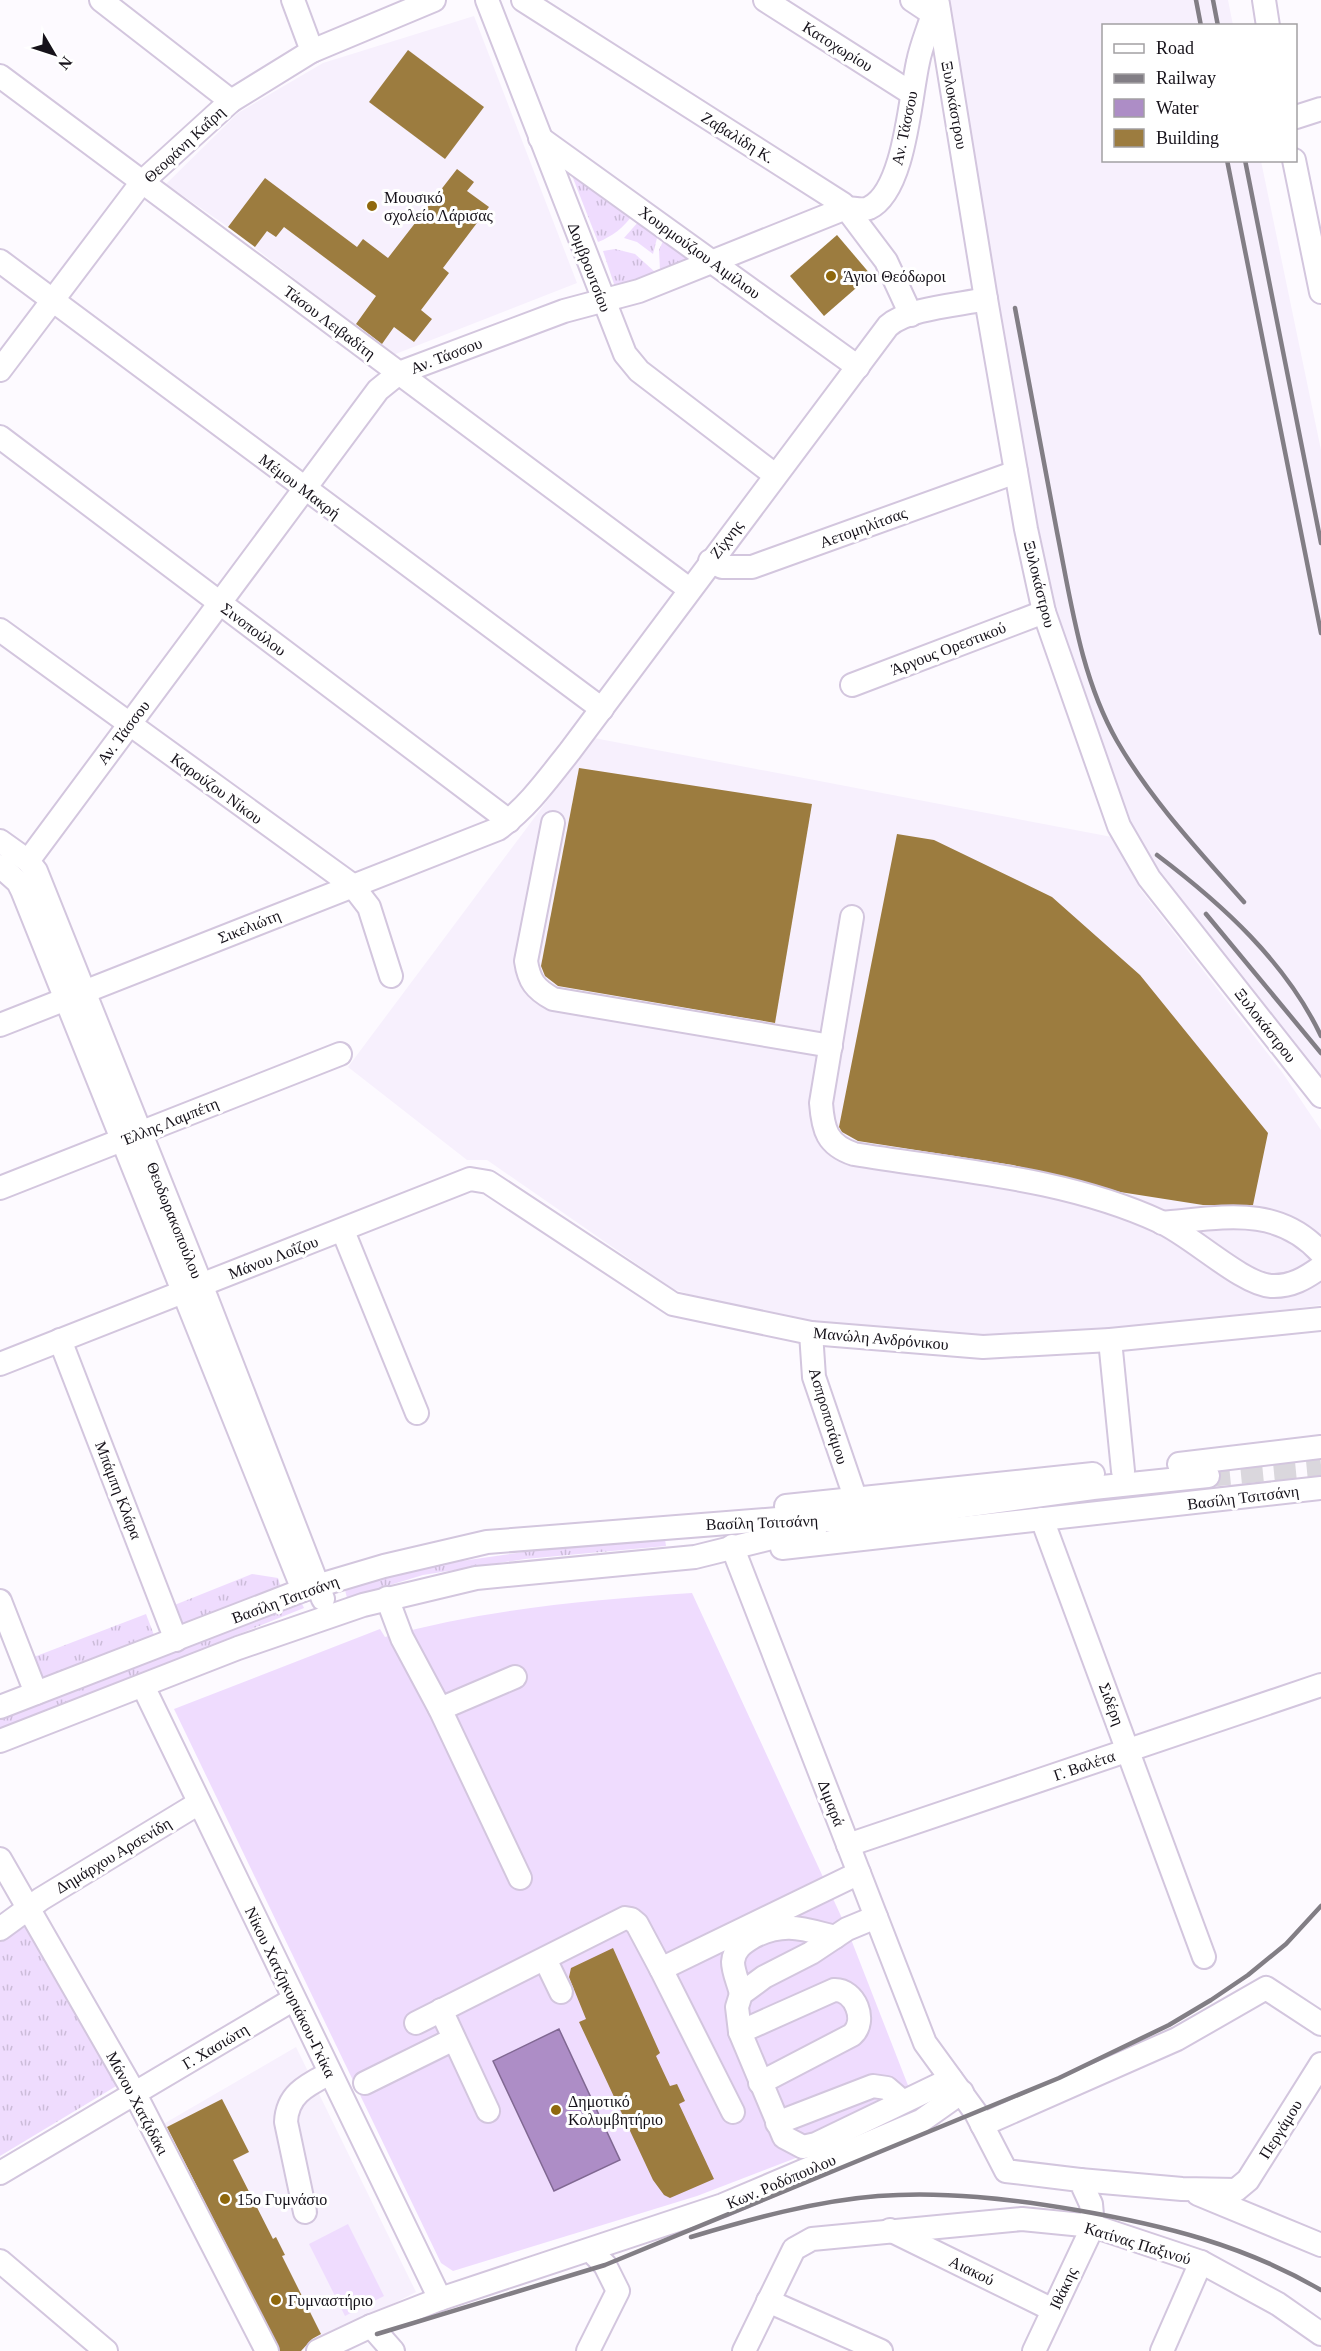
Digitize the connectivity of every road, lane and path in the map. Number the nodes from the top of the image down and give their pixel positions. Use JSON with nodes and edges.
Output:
{"nodes":[{"id":1,"x":101,"y":0,"type":"edge"},
{"id":2,"x":293,"y":0,"type":"edge"},
{"id":3,"x":434,"y":0,"type":"edge"},
{"id":4,"x":487,"y":0,"type":"edge"},
{"id":5,"x":523,"y":0,"type":"edge"},
{"id":6,"x":765,"y":0,"type":"edge"},
{"id":7,"x":912,"y":0,"type":"edge"},
{"id":8,"x":1264,"y":0,"type":"edge"},
{"id":9,"x":936,"y":9,"type":"edge"},
{"id":10,"x":1268,"y":24,"type":"edge"},
{"id":11,"x":312,"y":51,"type":"junction"},
{"id":12,"x":1,"y":78,"type":"edge"},
{"id":13,"x":911,"y":93,"type":"junction"},
{"id":14,"x":231,"y":101,"type":"junction"},
{"id":15,"x":1321,"y":109,"type":"edge"},
{"id":16,"x":1297,"y":117,"type":"edge"},
{"id":17,"x":540,"y":138,"type":"junction"},
{"id":18,"x":1295,"y":162,"type":"edge"},
{"id":19,"x":142,"y":182,"type":"junction"},
{"id":20,"x":846,"y":208,"type":"junction"},
{"id":21,"x":1316,"y":243,"type":"edge"},
{"id":22,"x":0,"y":261,"type":"edge"},
{"id":23,"x":714,"y":262,"type":"junction"},
{"id":24,"x":1321,"y":292,"type":"edge"},
{"id":25,"x":986,"y":299,"type":"junction"},
{"id":26,"x":52,"y":301,"type":"junction"},
{"id":27,"x":603,"y":301,"type":"junction"},
{"id":28,"x":910,"y":315,"type":"junction"},
{"id":29,"x":858,"y":367,"type":"junction"},
{"id":30,"x":0,"y":370,"type":"edge"},
{"id":31,"x":399,"y":373,"type":"junction"},
{"id":32,"x":0,"y":437,"type":"edge"},
{"id":33,"x":1016,"y":472,"type":"junction"},
{"id":34,"x":775,"y":475,"type":"junction"},
{"id":35,"x":305,"y":489,"type":"junction"},
{"id":36,"x":710,"y":561,"type":"junction"},
{"id":37,"x":689,"y":589,"type":"junction"},
{"id":38,"x":220,"y":603,"type":"junction"},
{"id":39,"x":1044,"y":612,"type":"junction"},
{"id":40,"x":0,"y":630,"type":"edge"},
{"id":41,"x":852,"y":685,"type":"dead end"},
{"id":42,"x":602,"y":709,"type":"junction"},
{"id":43,"x":129,"y":725,"type":"junction"},
{"id":44,"x":553,"y":823,"type":"dead end"},
{"id":45,"x":503,"y":825,"type":"junction"},
{"id":46,"x":0,"y":841,"type":"edge"},
{"id":47,"x":28,"y":861,"type":"junction"},
{"id":48,"x":0,"y":866,"type":"edge"},
{"id":49,"x":352,"y":885,"type":"junction"},
{"id":50,"x":852,"y":917,"type":"dead end"},
{"id":51,"x":391,"y":976,"type":"dead end"},
{"id":52,"x":76,"y":995,"type":"junction"},
{"id":53,"x":0,"y":1025,"type":"edge"},
{"id":54,"x":831,"y":1046,"type":"junction"},
{"id":55,"x":340,"y":1054,"type":"dead end"},
{"id":56,"x":1321,"y":1096,"type":"edge"},
{"id":57,"x":131,"y":1136,"type":"junction"},
{"id":58,"x":480,"y":1179,"type":"joint"},
{"id":59,"x":0,"y":1188,"type":"edge"},
{"id":60,"x":1162,"y":1222,"type":"junction"},
{"id":61,"x":343,"y":1231,"type":"junction"},
{"id":62,"x":1321,"y":1253,"type":"edge"},
{"id":63,"x":1321,"y":1267,"type":"edge"},
{"id":64,"x":193,"y":1288,"type":"junction"},
{"id":65,"x":1321,"y":1319,"type":"edge"},
{"id":66,"x":811,"y":1333,"type":"junction"},
{"id":67,"x":60,"y":1340,"type":"junction"},
{"id":68,"x":1110,"y":1340,"type":"junction"},
{"id":69,"x":0,"y":1364,"type":"edge"},
{"id":70,"x":417,"y":1413,"type":"dead end"},
{"id":71,"x":1321,"y":1447,"type":"edge"},
{"id":72,"x":1123,"y":1471,"type":"junction"},
{"id":73,"x":1208,"y":1476,"type":"tunnel mouth"},
{"id":74,"x":1321,"y":1488,"type":"edge"},
{"id":75,"x":855,"y":1497,"type":"junction"},
{"id":76,"x":1042,"y":1519,"type":"junction"},
{"id":77,"x":831,"y":1521,"type":"junction"},
{"id":78,"x":732,"y":1522,"type":"junction"},
{"id":79,"x":734,"y":1551,"type":"junction"},
{"id":80,"x":311,"y":1587,"type":"junction"},
{"id":81,"x":387,"y":1599,"type":"junction"},
{"id":82,"x":0,"y":1601,"type":"edge"},
{"id":83,"x":329,"y":1614,"type":"junction"},
{"id":84,"x":176,"y":1640,"type":"junction"},
{"id":85,"x":515,"y":1677,"type":"dead end"},
{"id":86,"x":1321,"y":1685,"type":"edge"},
{"id":87,"x":143,"y":1686,"type":"junction"},
{"id":88,"x":36,"y":1693,"type":"junction"},
{"id":89,"x":0,"y":1707,"type":"edge"},
{"id":90,"x":441,"y":1708,"type":"junction"},
{"id":91,"x":0,"y":1741,"type":"edge"},
{"id":92,"x":1129,"y":1749,"type":"junction"},
{"id":93,"x":199,"y":1803,"type":"junction"},
{"id":94,"x":848,"y":1845,"type":"junction"},
{"id":95,"x":0,"y":1859,"type":"edge"},
{"id":96,"x":859,"y":1873,"type":"junction"},
{"id":97,"x":520,"y":1878,"type":"dead end"},
{"id":98,"x":28,"y":1909,"type":"junction"},
{"id":99,"x":876,"y":1917,"type":"junction"},
{"id":100,"x":0,"y":1929,"type":"edge"},
{"id":101,"x":836,"y":1937,"type":"junction"},
{"id":102,"x":1204,"y":1957,"type":"dead end"},
{"id":103,"x":545,"y":1959,"type":"junction"},
{"id":104,"x":661,"y":1969,"type":"junction"},
{"id":105,"x":561,"y":1992,"type":"dead end"},
{"id":106,"x":741,"y":1994,"type":"junction"},
{"id":107,"x":294,"y":1999,"type":"junction"},
{"id":108,"x":441,"y":2010,"type":"junction"},
{"id":109,"x":416,"y":2023,"type":"dead end"},
{"id":110,"x":1321,"y":2024,"type":"edge"},
{"id":111,"x":740,"y":2032,"type":"junction"},
{"id":112,"x":454,"y":2039,"type":"junction"},
{"id":113,"x":1321,"y":2064,"type":"edge"},
{"id":114,"x":330,"y":2073,"type":"junction"},
{"id":115,"x":364,"y":2083,"type":"dead end"},
{"id":116,"x":760,"y":2083,"type":"junction"},
{"id":117,"x":957,"y":2086,"type":"junction"},
{"id":118,"x":135,"y":2094,"type":"junction"},
{"id":119,"x":902,"y":2102,"type":"junction"},
{"id":120,"x":488,"y":2111,"type":"dead end"},
{"id":121,"x":733,"y":2112,"type":"dead end"},
{"id":122,"x":777,"y":2123,"type":"junction"},
{"id":123,"x":982,"y":2126,"type":"junction"},
{"id":124,"x":0,"y":2174,"type":"edge"},
{"id":125,"x":1080,"y":2180,"type":"junction"},
{"id":126,"x":1182,"y":2189,"type":"junction"},
{"id":127,"x":305,"y":2212,"type":"dead end"},
{"id":128,"x":1093,"y":2226,"type":"junction"},
{"id":129,"x":890,"y":2230,"type":"junction"},
{"id":130,"x":1321,"y":2244,"type":"edge"},
{"id":131,"x":590,"y":2250,"type":"junction"},
{"id":132,"x":0,"y":2261,"type":"edge"},
{"id":133,"x":1201,"y":2262,"type":"junction"},
{"id":134,"x":440,"y":2299,"type":"junction"},
{"id":135,"x":768,"y":2301,"type":"junction"},
{"id":136,"x":1053,"y":2310,"type":"junction"},
{"id":137,"x":371,"y":2326,"type":"junction"},
{"id":138,"x":1321,"y":2334,"type":"edge"},
{"id":139,"x":106,"y":2351,"type":"edge"},
{"id":140,"x":267,"y":2351,"type":"edge"},
{"id":141,"x":318,"y":2351,"type":"edge"},
{"id":142,"x":393,"y":2351,"type":"edge"},
{"id":143,"x":588,"y":2351,"type":"edge"},
{"id":144,"x":744,"y":2351,"type":"edge"},
{"id":145,"x":881,"y":2351,"type":"edge"},
{"id":146,"x":1034,"y":2351,"type":"edge"},
{"id":147,"x":1162,"y":2351,"type":"edge"}],
"edges":[{"from":1,"to":14,"type":"street"},
{"from":2,"to":11,"type":"street"},
{"from":3,"to":11,"type":"street","name":"Θεοφάνη Καΐρη"},
{"from":4,"to":17,"type":"street","name":"Δομβρουτσίου"},
{"from":5,"to":20,"type":"street","name":"Ζαβαλίδη Κ."},
{"from":6,"to":13,"type":"street","name":"Κατοχωρίου"},
{"from":7,"to":9,"type":"street"},
{"from":8,"to":10,"type":"street"},
{"from":9,"to":13,"type":"street","name":"Αν. Τάσσου"},
{"from":9,"to":25,"type":"street","name":"Ξυλοκάστρου"},
{"from":11,"to":14,"type":"street","name":"Θεοφάνη Καΐρη"},
{"from":12,"to":19,"type":"street","name":"Τάσου Λειβαδίτη"},
{"from":13,"to":20,"type":"street","name":"Αν. Τάσσου"},
{"from":14,"to":19,"type":"street","name":"Θεοφάνη Καΐρη"},
{"from":15,"to":16,"type":"street"},
{"from":17,"to":23,"type":"street","name":"Χουρμούζιου Αιμίλιου"},
{"from":17,"to":27,"type":"street","name":"Δομβρουτσίου"},
{"from":18,"to":21,"type":"street"},
{"from":19,"to":26,"type":"street","name":"Θεοφάνη Καΐρη"},
{"from":19,"to":31,"type":"street","name":"Τάσου Λειβαδίτη"},
{"from":20,"to":23,"type":"street","name":"Αν. Τάσσου"},
{"from":20,"to":28,"type":"street","name":"Ζαβαλίδη Κ."},
{"from":21,"to":24,"type":"street"},
{"from":22,"to":26,"type":"street","name":"Μέμου Μακρή"},
{"from":23,"to":27,"type":"street","name":"Αν. Τάσσου"},
{"from":23,"to":29,"type":"street","name":"Χουρμούζιου Αιμίλιου"},
{"from":25,"to":28,"type":"street","name":"Ζίχνης"},
{"from":25,"to":33,"type":"street","name":"Ξυλοκάστρου"},
{"from":26,"to":30,"type":"street","name":"Θεοφάνη Καΐρη"},
{"from":26,"to":35,"type":"street","name":"Μέμου Μακρή"},
{"from":27,"to":31,"type":"street","name":"Αν. Τάσσου"},
{"from":27,"to":34,"type":"street","name":"Δομβρουτσίου"},
{"from":28,"to":29,"type":"street","name":"Ζίχνης"},
{"from":29,"to":34,"type":"street","name":"Ζίχνης"},
{"from":31,"to":35,"type":"street","name":"Αν. Τάσσου"},
{"from":31,"to":37,"type":"street","name":"Τάσου Λειβαδίτη"},
{"from":32,"to":38,"type":"street","name":"Σινοπούλου"},
{"from":33,"to":36,"type":"street","name":"Αετομηλίτσας"},
{"from":33,"to":39,"type":"street","name":"Ξυλοκάστρου"},
{"from":34,"to":36,"type":"street","name":"Ζίχνης"},
{"from":35,"to":38,"type":"street","name":"Αν. Τάσσου"},
{"from":35,"to":42,"type":"street","name":"Μέμου Μακρή"},
{"from":36,"to":37,"type":"street","name":"Ζίχνης"},
{"from":37,"to":42,"type":"street","name":"Ζίχνης"},
{"from":38,"to":43,"type":"street","name":"Αν. Τάσσου"},
{"from":38,"to":45,"type":"street","name":"Σινοπούλου"},
{"from":39,"to":41,"type":"street","name":"Άργους Ορεστικού"},
{"from":39,"to":56,"type":"street","name":"Ξυλοκάστρου"},
{"from":40,"to":43,"type":"street","name":"Καρούζου Νίκου"},
{"from":42,"to":45,"type":"street","name":"Ζίχνης"},
{"from":43,"to":47,"type":"street","name":"Αν. Τάσσου"},
{"from":43,"to":49,"type":"street","name":"Καρούζου Νίκου"},
{"from":44,"to":54,"type":"street"},
{"from":45,"to":49,"type":"street","name":"Σικελιώτη"},
{"from":46,"to":47,"type":"street"},
{"from":47,"to":52,"type":"street"},
{"from":48,"to":52,"type":"street"},
{"from":49,"to":51,"type":"street","name":"Καρούζου Νίκου"},
{"from":49,"to":52,"type":"street","name":"Σικελιώτη"},
{"from":50,"to":54,"type":"street"},
{"from":52,"to":53,"type":"street","name":"Σικελιώτη"},
{"from":52,"to":57,"type":"street","name":"Θεοδωρακοπούλου"},
{"from":54,"to":60,"type":"street"},
{"from":55,"to":57,"type":"street","name":"Έλλης Λαμπέτη"},
{"from":57,"to":59,"type":"street","name":"Έλλης Λαμπέτη"},
{"from":57,"to":64,"type":"street","name":"Θεοδωρακοπούλου"},
{"from":58,"to":61,"type":"street","name":"Μάνου Λοΐζου"},
{"from":58,"to":66,"type":"street","name":"Μανώλη Ανδρόνικου"},
{"from":60,"to":62,"type":"street"},
{"from":60,"to":63,"type":"street"},
{"from":61,"to":64,"type":"street","name":"Μάνου Λοΐζου"},
{"from":61,"to":70,"type":"street"},
{"from":64,"to":67,"type":"street","name":"Μάνου Λοΐζου"},
{"from":64,"to":80,"type":"street","name":"Θεοδωρακοπούλου"},
{"from":65,"to":68,"type":"street","name":"Μανώλη Ανδρόνικου"},
{"from":66,"to":68,"type":"street","name":"Μανώλη Ανδρόνικου"},
{"from":66,"to":75,"type":"street","name":"Ασπροποτάμου"},
{"from":67,"to":69,"type":"street","name":"Μάνου Λοΐζου"},
{"from":67,"to":84,"type":"street","name":"Μπάμπη Κλάρα"},
{"from":68,"to":72,"type":"street"},
{"from":71,"to":72,"type":"street"},
{"from":72,"to":75,"type":"street"},
{"from":73,"to":77,"type":"street"},
{"from":74,"to":76,"type":"street","name":"Βασίλη Τσιτσάνη"},
{"from":75,"to":78,"type":"street"},
{"from":76,"to":79,"type":"street","name":"Βασίλη Τσιτσάνη"},
{"from":76,"to":92,"type":"street","name":"Σιδέρη"},
{"from":77,"to":78,"type":"street","name":"Βασίλη Τσιτσάνη"},
{"from":77,"to":79,"type":"street","name":"Βασίλη Τσιτσάνη"},
{"from":78,"to":80,"type":"street","name":"Βασίλη Τσιτσάνη"},
{"from":79,"to":81,"type":"street","name":"Βασίλη Τσιτσάνη"},
{"from":79,"to":94,"type":"street","name":"Διμαρά"},
{"from":80,"to":83,"type":"street","name":"Θεοδωρακοπούλου"},
{"from":80,"to":84,"type":"street","name":"Βασίλη Τσιτσάνη"},
{"from":81,"to":83,"type":"street","name":"Βασίλη Τσιτσάνη"},
{"from":81,"to":90,"type":"street"},
{"from":82,"to":88,"type":"street"},
{"from":83,"to":87,"type":"street","name":"Βασίλη Τσιτσάνη"},
{"from":84,"to":88,"type":"street","name":"Βασίλη Τσιτσάνη"},
{"from":85,"to":90,"type":"street"},
{"from":86,"to":92,"type":"street","name":"Γ. Βαλέτα"},
{"from":87,"to":91,"type":"street","name":"Βασίλη Τσιτσάνη"},
{"from":87,"to":93,"type":"street","name":"Νίκου Χατζηκυριάκου-Γκίκα"},
{"from":88,"to":89,"type":"street","name":"Βασίλη Τσιτσάνη"},
{"from":90,"to":97,"type":"street"},
{"from":92,"to":94,"type":"street","name":"Γ. Βαλέτα"},
{"from":92,"to":102,"type":"street","name":"Σιδέρη"},
{"from":93,"to":98,"type":"street","name":"Δημάρχου Αρσενίδη"},
{"from":93,"to":107,"type":"street","name":"Νίκου Χατζηκυριάκου-Γκίκα"},
{"from":94,"to":96,"type":"street","name":"Διμαρά"},
{"from":95,"to":98,"type":"street","name":"Μάνου Χατζιδάκι"},
{"from":96,"to":99,"type":"street","name":"Διμαρά"},
{"from":96,"to":104,"type":"street"},
{"from":98,"to":100,"type":"street","name":"Δημάρχου Αρσενίδη"},
{"from":98,"to":118,"type":"street","name":"Μάνου Χατζιδάκι"},
{"from":99,"to":101,"type":"street"},
{"from":99,"to":117,"type":"street","name":"Διμαρά"},
{"from":101,"to":106,"type":"street"},
{"from":101,"to":106,"type":"street"},
{"from":103,"to":104,"type":"street"},
{"from":103,"to":105,"type":"street"},
{"from":103,"to":108,"type":"street"},
{"from":104,"to":121,"type":"street"},
{"from":106,"to":111,"type":"street"},
{"from":107,"to":114,"type":"street","name":"Νίκου Χατζηκυριάκου-Γκίκα"},
{"from":107,"to":118,"type":"street","name":"Γ. Χασιώτη"},
{"from":108,"to":109,"type":"street"},
{"from":108,"to":112,"type":"street"},
{"from":110,"to":123,"type":"street"},
{"from":111,"to":116,"type":"street"},
{"from":111,"to":116,"type":"street"},
{"from":112,"to":115,"type":"street"},
{"from":112,"to":120,"type":"street"},
{"from":113,"to":126,"type":"street","name":"Περγάμου"},
{"from":114,"to":127,"type":"street"},
{"from":114,"to":134,"type":"street","name":"Νίκου Χατζηκυριάκου-Γκίκα"},
{"from":116,"to":122,"type":"street"},
{"from":117,"to":119,"type":"street"},
{"from":117,"to":123,"type":"street","name":"Διμαρά"},
{"from":117,"to":131,"type":"street","name":"Κων. Ροδόπουλου"},
{"from":118,"to":124,"type":"street","name":"Γ. Χασιώτη"},
{"from":118,"to":140,"type":"street","name":"Μάνου Χατζιδάκι"},
{"from":119,"to":122,"type":"street"},
{"from":119,"to":122,"type":"street"},
{"from":123,"to":125,"type":"street","name":"Διμαρά"},
{"from":125,"to":126,"type":"street"},
{"from":125,"to":128,"type":"street"},
{"from":126,"to":130,"type":"street"},
{"from":128,"to":129,"type":"street","name":"Κατίνας Παξινού"},
{"from":128,"to":133,"type":"street","name":"Κατίνας Παξινού"},
{"from":128,"to":136,"type":"street","name":"Ιθάκης"},
{"from":129,"to":135,"type":"street","name":"Κατίνας Παξινού"},
{"from":129,"to":136,"type":"street","name":"Αιακού"},
{"from":131,"to":134,"type":"street","name":"Κων. Ροδόπουλου"},
{"from":131,"to":143,"type":"street"},
{"from":132,"to":139,"type":"street"},
{"from":133,"to":138,"type":"street","name":"Κατίνας Παξινού"},
{"from":133,"to":147,"type":"street"},
{"from":134,"to":137,"type":"street","name":"Κων. Ροδόπουλου"},
{"from":135,"to":144,"type":"street"},
{"from":135,"to":145,"type":"street"},
{"from":136,"to":146,"type":"street","name":"Ιθάκης"},
{"from":137,"to":141,"type":"street","name":"Κων. Ροδόπουλου"},
{"from":137,"to":142,"type":"street"}]}
